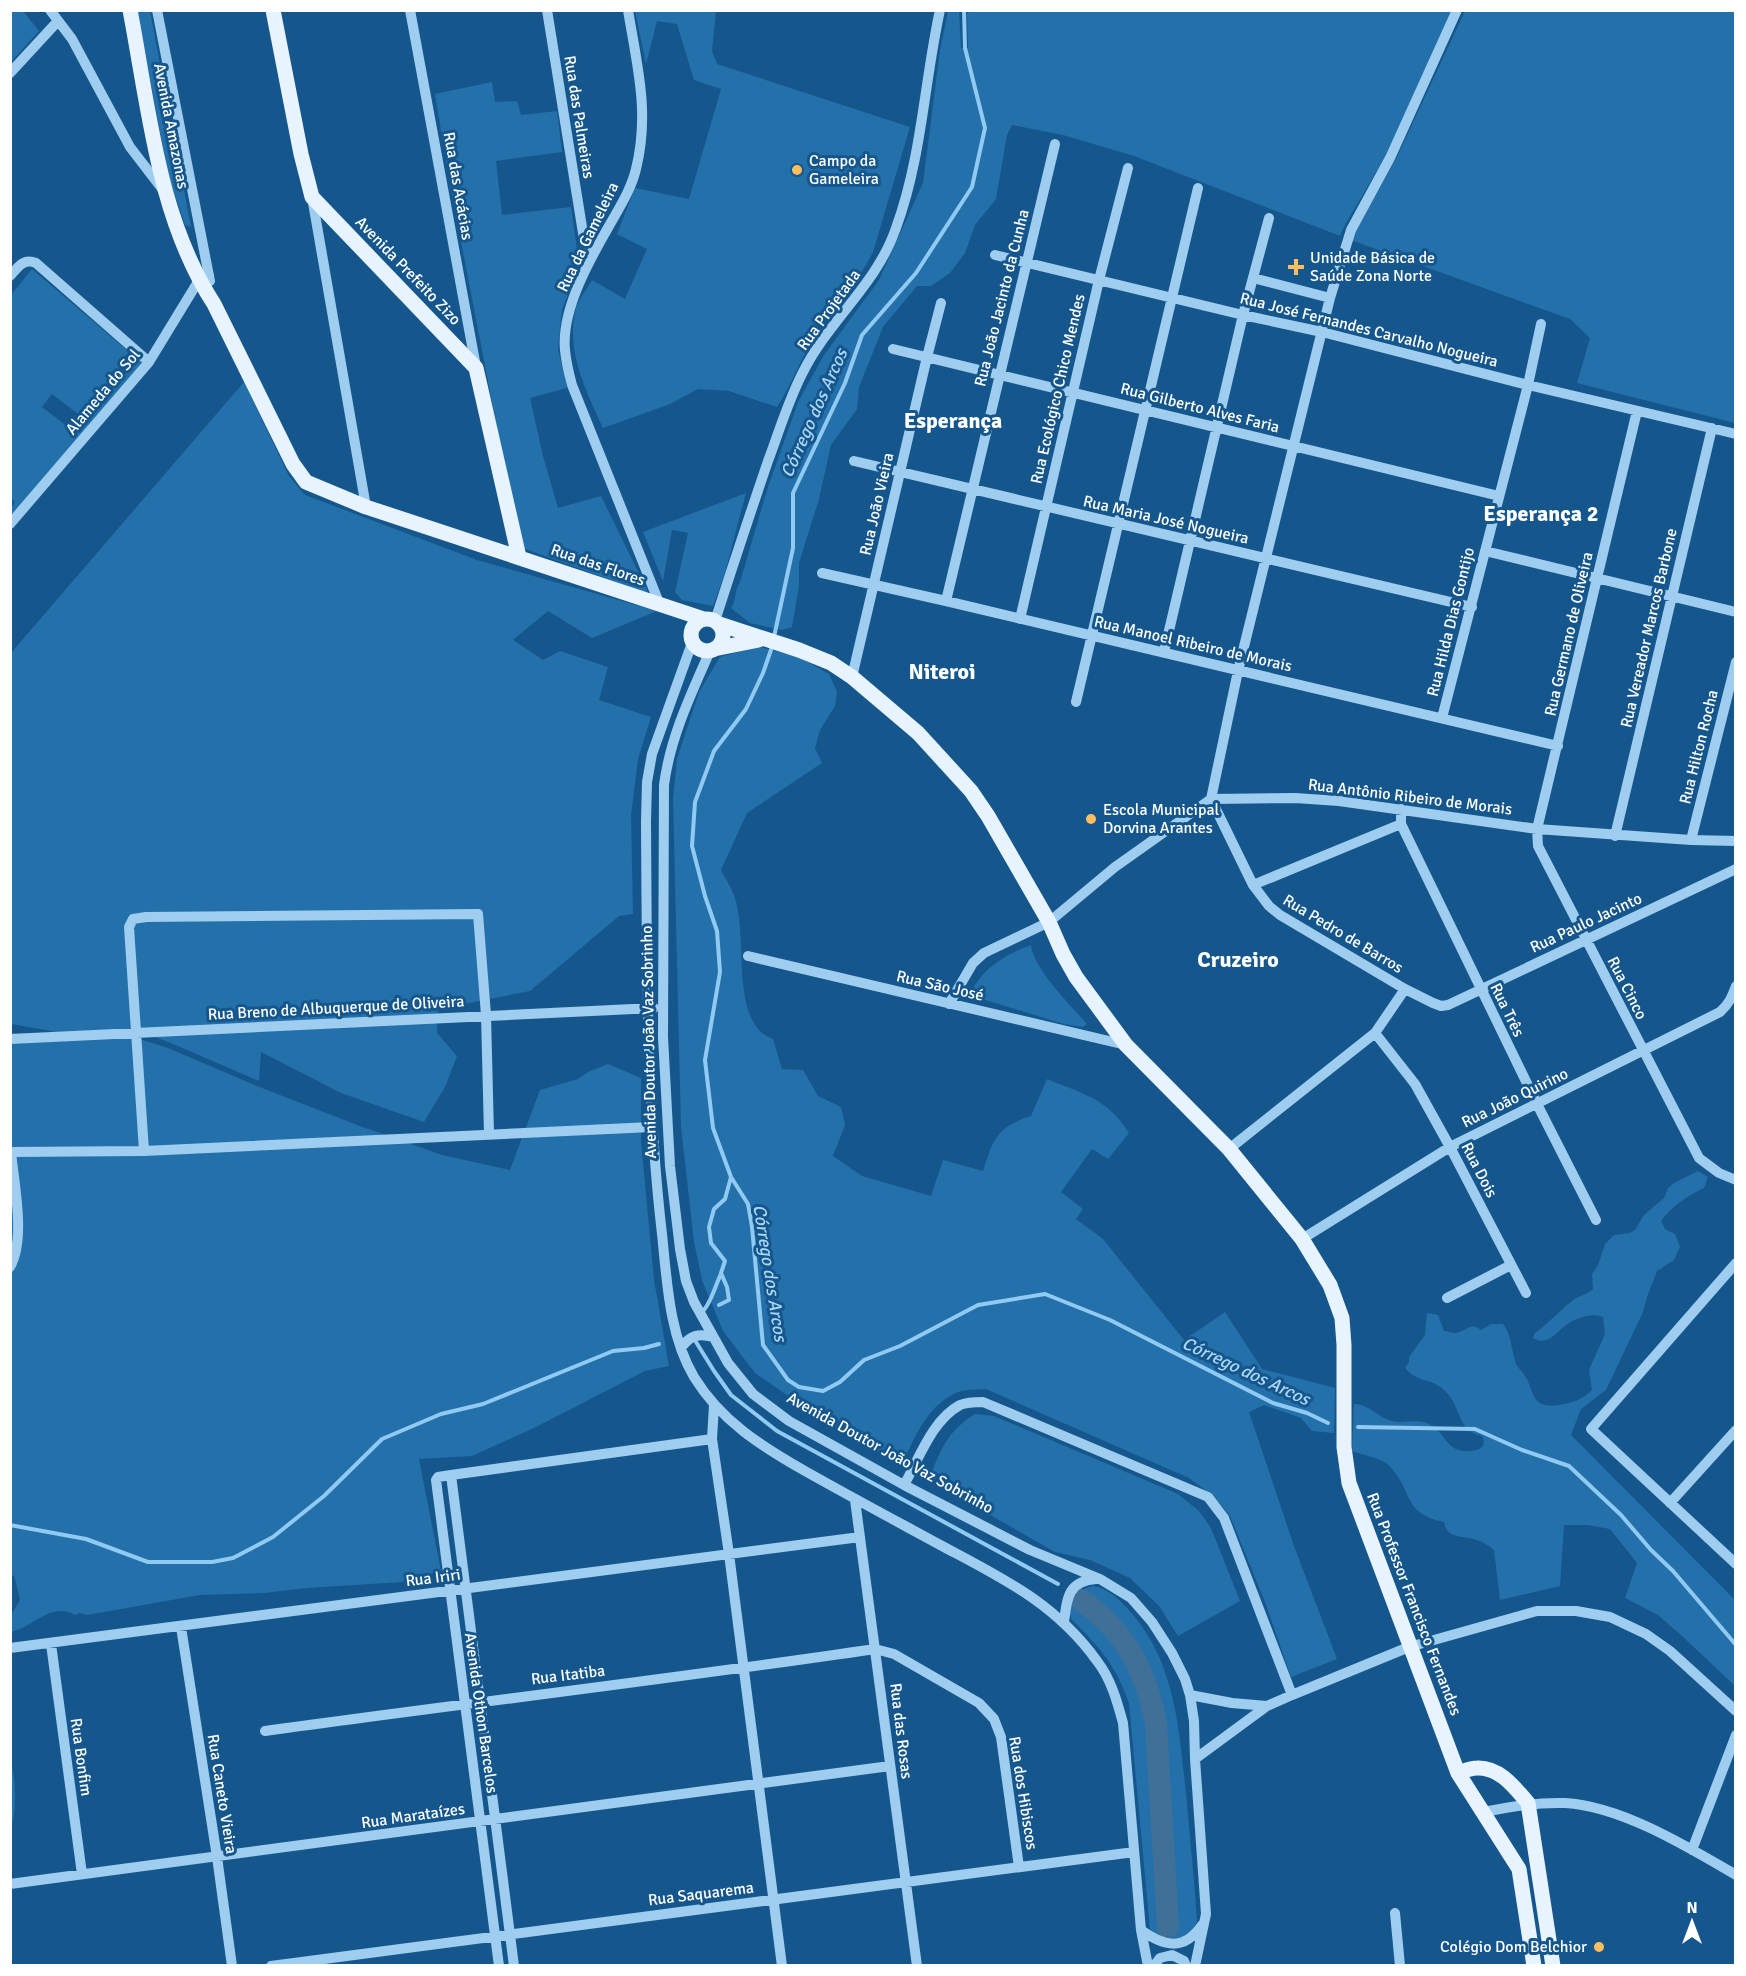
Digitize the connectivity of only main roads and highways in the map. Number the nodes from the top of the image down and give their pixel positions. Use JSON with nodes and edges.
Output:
{"nodes":[{"id":1,"x":130,"y":10,"type":"edge"},
{"id":2,"x":273,"y":10,"type":"edge"},
{"id":3,"x":204,"y":278,"type":"joint"},
{"id":4,"x":519,"y":557,"type":"junction"},
{"id":5,"x":663,"y":606,"type":"junction"},
{"id":6,"x":713,"y":621,"type":"junction"},
{"id":7,"x":692,"y":640,"type":"junction"},
{"id":8,"x":764,"y":640,"type":"junction"},
{"id":9,"x":712,"y":650,"type":"junction"},
{"id":10,"x":1458,"y":1773,"type":"junction"},
{"id":11,"x":1534,"y":1965,"type":"edge"},
{"id":12,"x":1553,"y":1965,"type":"edge"}],
"edges":[{"from":1,"to":3,"type":"main road","name":"Avenida Amazonas"},
{"from":2,"to":4,"type":"main road","name":"Avenida Prefeito Zizo"},
{"from":3,"to":4,"type":"main road","name":"Rua das Flores"},
{"from":4,"to":5,"type":"main road","name":"Rua das Flores"},
{"from":5,"to":6,"type":"main road"},
{"from":5,"to":7,"type":"main road"},
{"from":6,"to":7,"type":"main road"},
{"from":6,"to":8,"type":"main road"},
{"from":6,"to":9,"type":"main road"},
{"from":7,"to":9,"type":"main road"},
{"from":8,"to":9,"type":"main road"},
{"from":8,"to":10,"type":"main road","name":"Rua Professor Francisco Fernandes"},
{"from":10,"to":11,"type":"main road","name":"Rua Professor Francisco Fernandes"},
{"from":10,"to":12,"type":"main road"}]}
